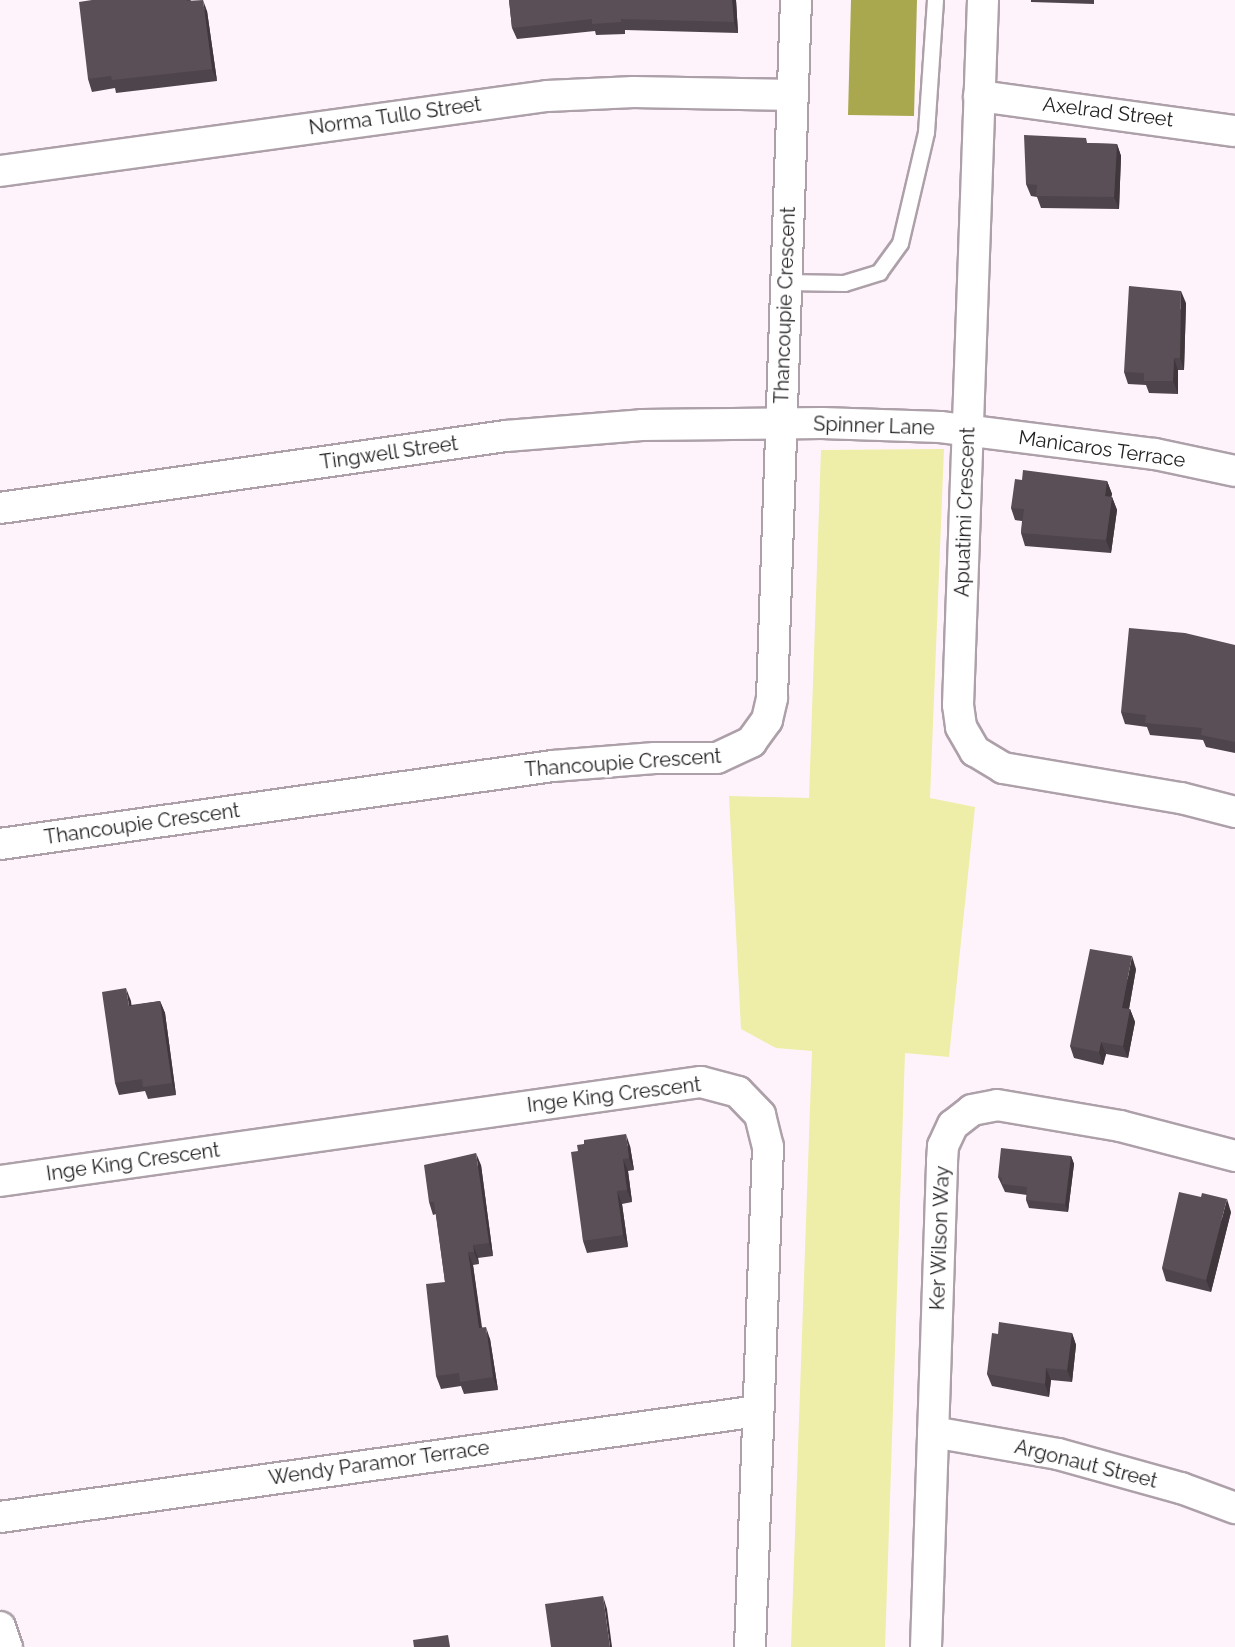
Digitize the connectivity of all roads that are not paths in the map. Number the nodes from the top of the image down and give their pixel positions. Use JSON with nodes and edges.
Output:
{"nodes":[{"id":1,"x":796,"y":0,"type":"edge"},
{"id":2,"x":935,"y":0,"type":"edge"},
{"id":3,"x":983,"y":0,"type":"edge"},
{"id":4,"x":793,"y":95,"type":"junction"},
{"id":5,"x":980,"y":96,"type":"junction"},
{"id":6,"x":1235,"y":131,"type":"edge"},
{"id":7,"x":0,"y":171,"type":"edge"},
{"id":8,"x":786,"y":282,"type":"junction"},
{"id":9,"x":781,"y":425,"type":"junction"},
{"id":10,"x":968,"y":430,"type":"junction"},
{"id":11,"x":1235,"y":471,"type":"edge"},
{"id":12,"x":0,"y":508,"type":"edge"},
{"id":13,"x":1235,"y":812,"type":"edge"},
{"id":14,"x":0,"y":844,"type":"edge"},
{"id":15,"x":1235,"y":1156,"type":"edge"},
{"id":16,"x":0,"y":1180,"type":"edge"},
{"id":17,"x":758,"y":1411,"type":"junction"},
{"id":18,"x":933,"y":1432,"type":"junction"},
{"id":19,"x":1235,"y":1508,"type":"edge"},
{"id":20,"x":0,"y":1517,"type":"edge"},
{"id":21,"x":0,"y":1627,"type":"edge"},
{"id":22,"x":7,"y":1647,"type":"edge"},
{"id":23,"x":750,"y":1647,"type":"edge"},
{"id":24,"x":926,"y":1647,"type":"edge"}],
"edges":[{"from":1,"to":4,"type":"street","name":"Thancoupie Crescent"},
{"from":2,"to":8,"type":"lane"},
{"from":3,"to":5,"type":"street","name":"Apuatimi Crescent"},
{"from":4,"to":7,"type":"street","name":"Norma Tullo Street"},
{"from":4,"to":8,"type":"street","name":"Thancoupie Crescent"},
{"from":5,"to":6,"type":"street","name":"Axelrad Street"},
{"from":5,"to":10,"type":"street","name":"Apuatimi Crescent"},
{"from":8,"to":9,"type":"street","name":"Thancoupie Crescent"},
{"from":9,"to":10,"type":"street","name":"Spinner Lane"},
{"from":9,"to":12,"type":"street","name":"Tingwell Street"},
{"from":9,"to":14,"type":"street","name":"Thancoupie Crescent"},
{"from":10,"to":11,"type":"street","name":"Manicaros Terrace"},
{"from":10,"to":13,"type":"street","name":"Apuatimi Crescent"},
{"from":15,"to":18,"type":"street","name":"Ker Wilson Way"},
{"from":16,"to":17,"type":"street","name":"Inge King Crescent"},
{"from":17,"to":20,"type":"street","name":"Wendy Paramor Terrace"},
{"from":17,"to":23,"type":"street","name":"Inge King Crescent"},
{"from":18,"to":19,"type":"street","name":"Argonaut Street"},
{"from":18,"to":24,"type":"street","name":"Ker Wilson Way"},
{"from":21,"to":22,"type":"street"}]}
